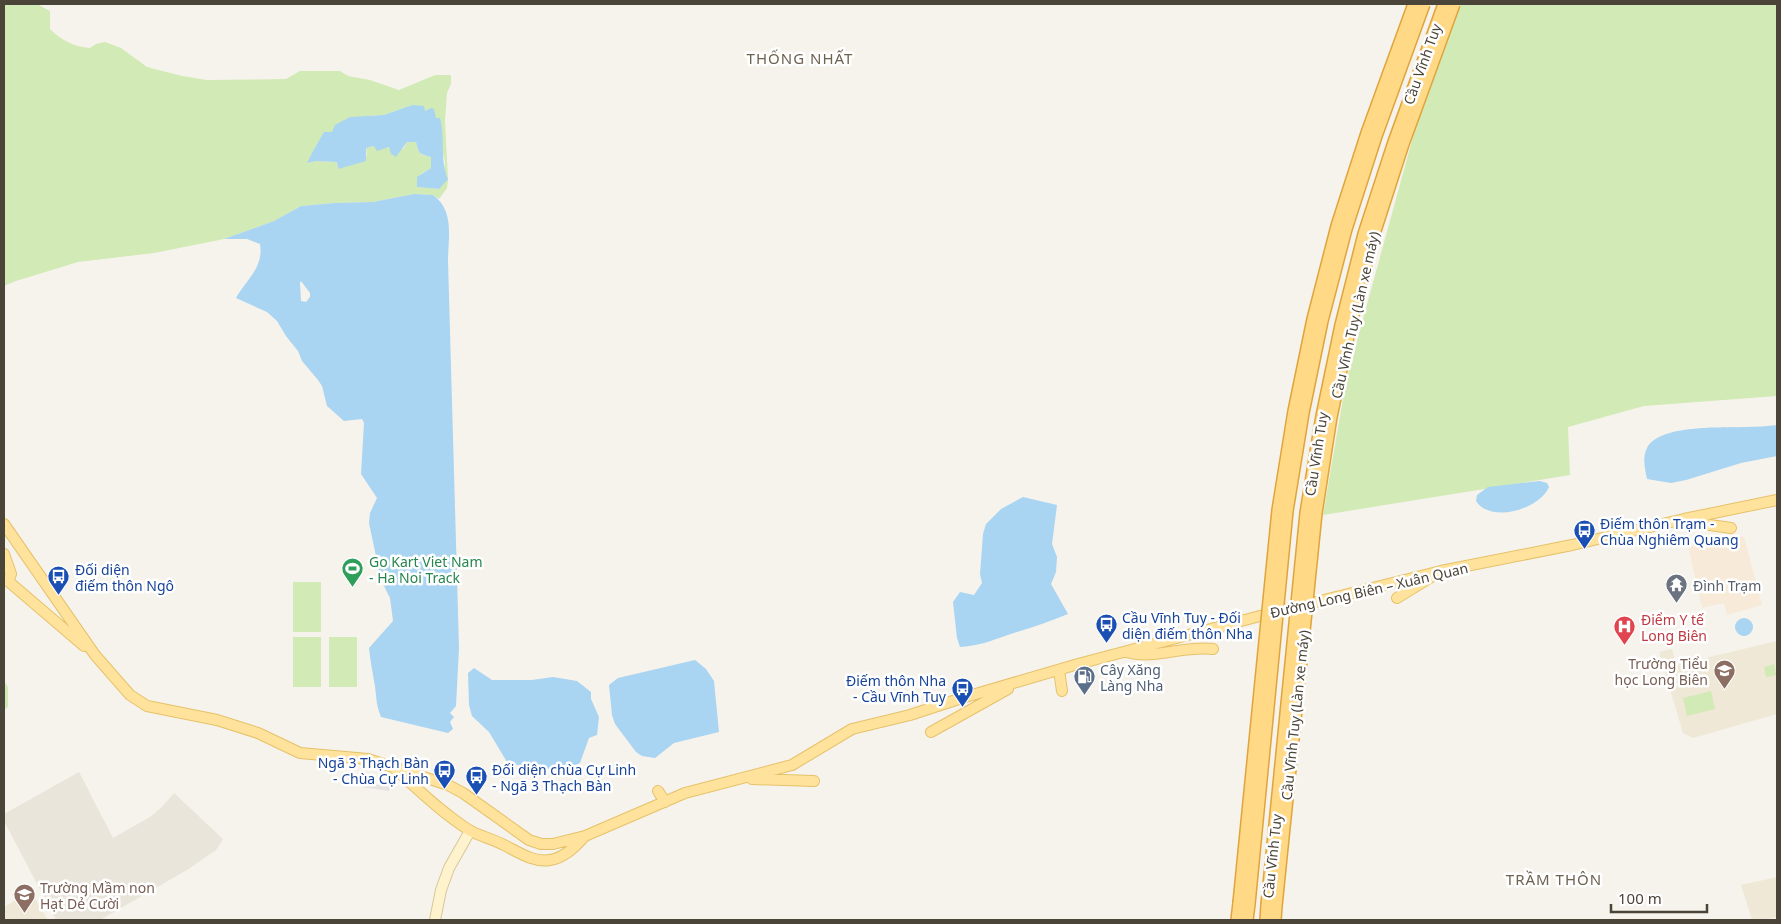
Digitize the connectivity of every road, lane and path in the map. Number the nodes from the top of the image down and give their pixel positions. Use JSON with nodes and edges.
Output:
{"nodes":[{"id":1,"x":1414,"y":4,"type":"edge"},
{"id":2,"x":1424,"y":4,"type":"edge"},
{"id":3,"x":1444,"y":4,"type":"edge"},
{"id":4,"x":1454,"y":4,"type":"edge"},
{"id":5,"x":1777,"y":500,"type":"edge"},
{"id":6,"x":4,"y":524,"type":"edge"},
{"id":7,"x":1661,"y":524,"type":"junction"},
{"id":8,"x":1731,"y":528,"type":"dead end"},
{"id":9,"x":4,"y":554,"type":"edge"},
{"id":10,"x":1441,"y":571,"type":"junction"},
{"id":11,"x":1397,"y":598,"type":"dead end"},
{"id":12,"x":1213,"y":649,"type":"dead end"},
{"id":13,"x":1126,"y":652,"type":"junction"},
{"id":14,"x":95,"y":655,"type":"junction"},
{"id":15,"x":1059,"y":670,"type":"junction"},
{"id":16,"x":1024,"y":680,"type":"junction"},
{"id":17,"x":1062,"y":691,"type":"dead end"},
{"id":18,"x":931,"y":732,"type":"dead end"},
{"id":19,"x":393,"y":766,"type":"junction"},
{"id":20,"x":744,"y":778,"type":"junction"},
{"id":21,"x":814,"y":781,"type":"dead end"},
{"id":22,"x":658,"y":791,"type":"dead end"},
{"id":23,"x":664,"y":802,"type":"junction"},
{"id":24,"x":470,"y":831,"type":"junction"},
{"id":25,"x":585,"y":836,"type":"junction"},
{"id":26,"x":1276,"y":906,"type":"joint"},
{"id":27,"x":435,"y":920,"type":"edge"},
{"id":28,"x":1237,"y":920,"type":"edge"},
{"id":29,"x":1247,"y":920,"type":"edge"},
{"id":30,"x":1266,"y":920,"type":"edge"},
{"id":31,"x":1275,"y":920,"type":"edge"}],
"edges":[{"from":1,"to":28,"type":"highway","bridge":true},
{"from":2,"to":29,"type":"highway","name":"Cầu Vĩnh Tuy","bridge":true},
{"from":3,"to":30,"type":"highway","name":"Cầu Vĩnh Tuy","bridge":true},
{"from":4,"to":26,"type":"highway","name":"Cầu Vĩnh Tuy (Làn xe máy)","bridge":true},
{"from":5,"to":7,"type":"main road","name":"Đường Long Biên – Xuân Quan"},
{"from":6,"to":14,"type":"main road","name":"Đường Long Biên – Xuân Quan"},
{"from":7,"to":8,"type":"main road"},
{"from":7,"to":10,"type":"main road","name":"Đường Long Biên – Xuân Quan"},
{"from":9,"to":14,"type":"main road"},
{"from":10,"to":11,"type":"main road"},
{"from":10,"to":13,"type":"main road","name":"Đường Long Biên – Xuân Quan"},
{"from":12,"to":13,"type":"main road"},
{"from":13,"to":15,"type":"main road","name":"Đường Long Biên – Xuân Quan"},
{"from":14,"to":19,"type":"main road","name":"Đường Long Biên – Xuân Quan"},
{"from":15,"to":16,"type":"main road","name":"Đường Long Biên – Xuân Quan"},
{"from":15,"to":17,"type":"main road"},
{"from":16,"to":18,"type":"main road"},
{"from":16,"to":20,"type":"main road","name":"Đường Long Biên – Xuân Quan"},
{"from":19,"to":24,"type":"main road"},
{"from":19,"to":25,"type":"main road","name":"Đường Long Biên – Xuân Quan"},
{"from":20,"to":21,"type":"main road"},
{"from":20,"to":23,"type":"main road","name":"Đường Long Biên – Xuân Quan"},
{"from":22,"to":23,"type":"main road"},
{"from":23,"to":25,"type":"main road","name":"Đường Long Biên – Xuân Quan"},
{"from":24,"to":25,"type":"main road"},
{"from":24,"to":27,"type":"main road"},
{"from":26,"to":31,"type":"highway","name":"Cầu Vĩnh Tuy"}]}
